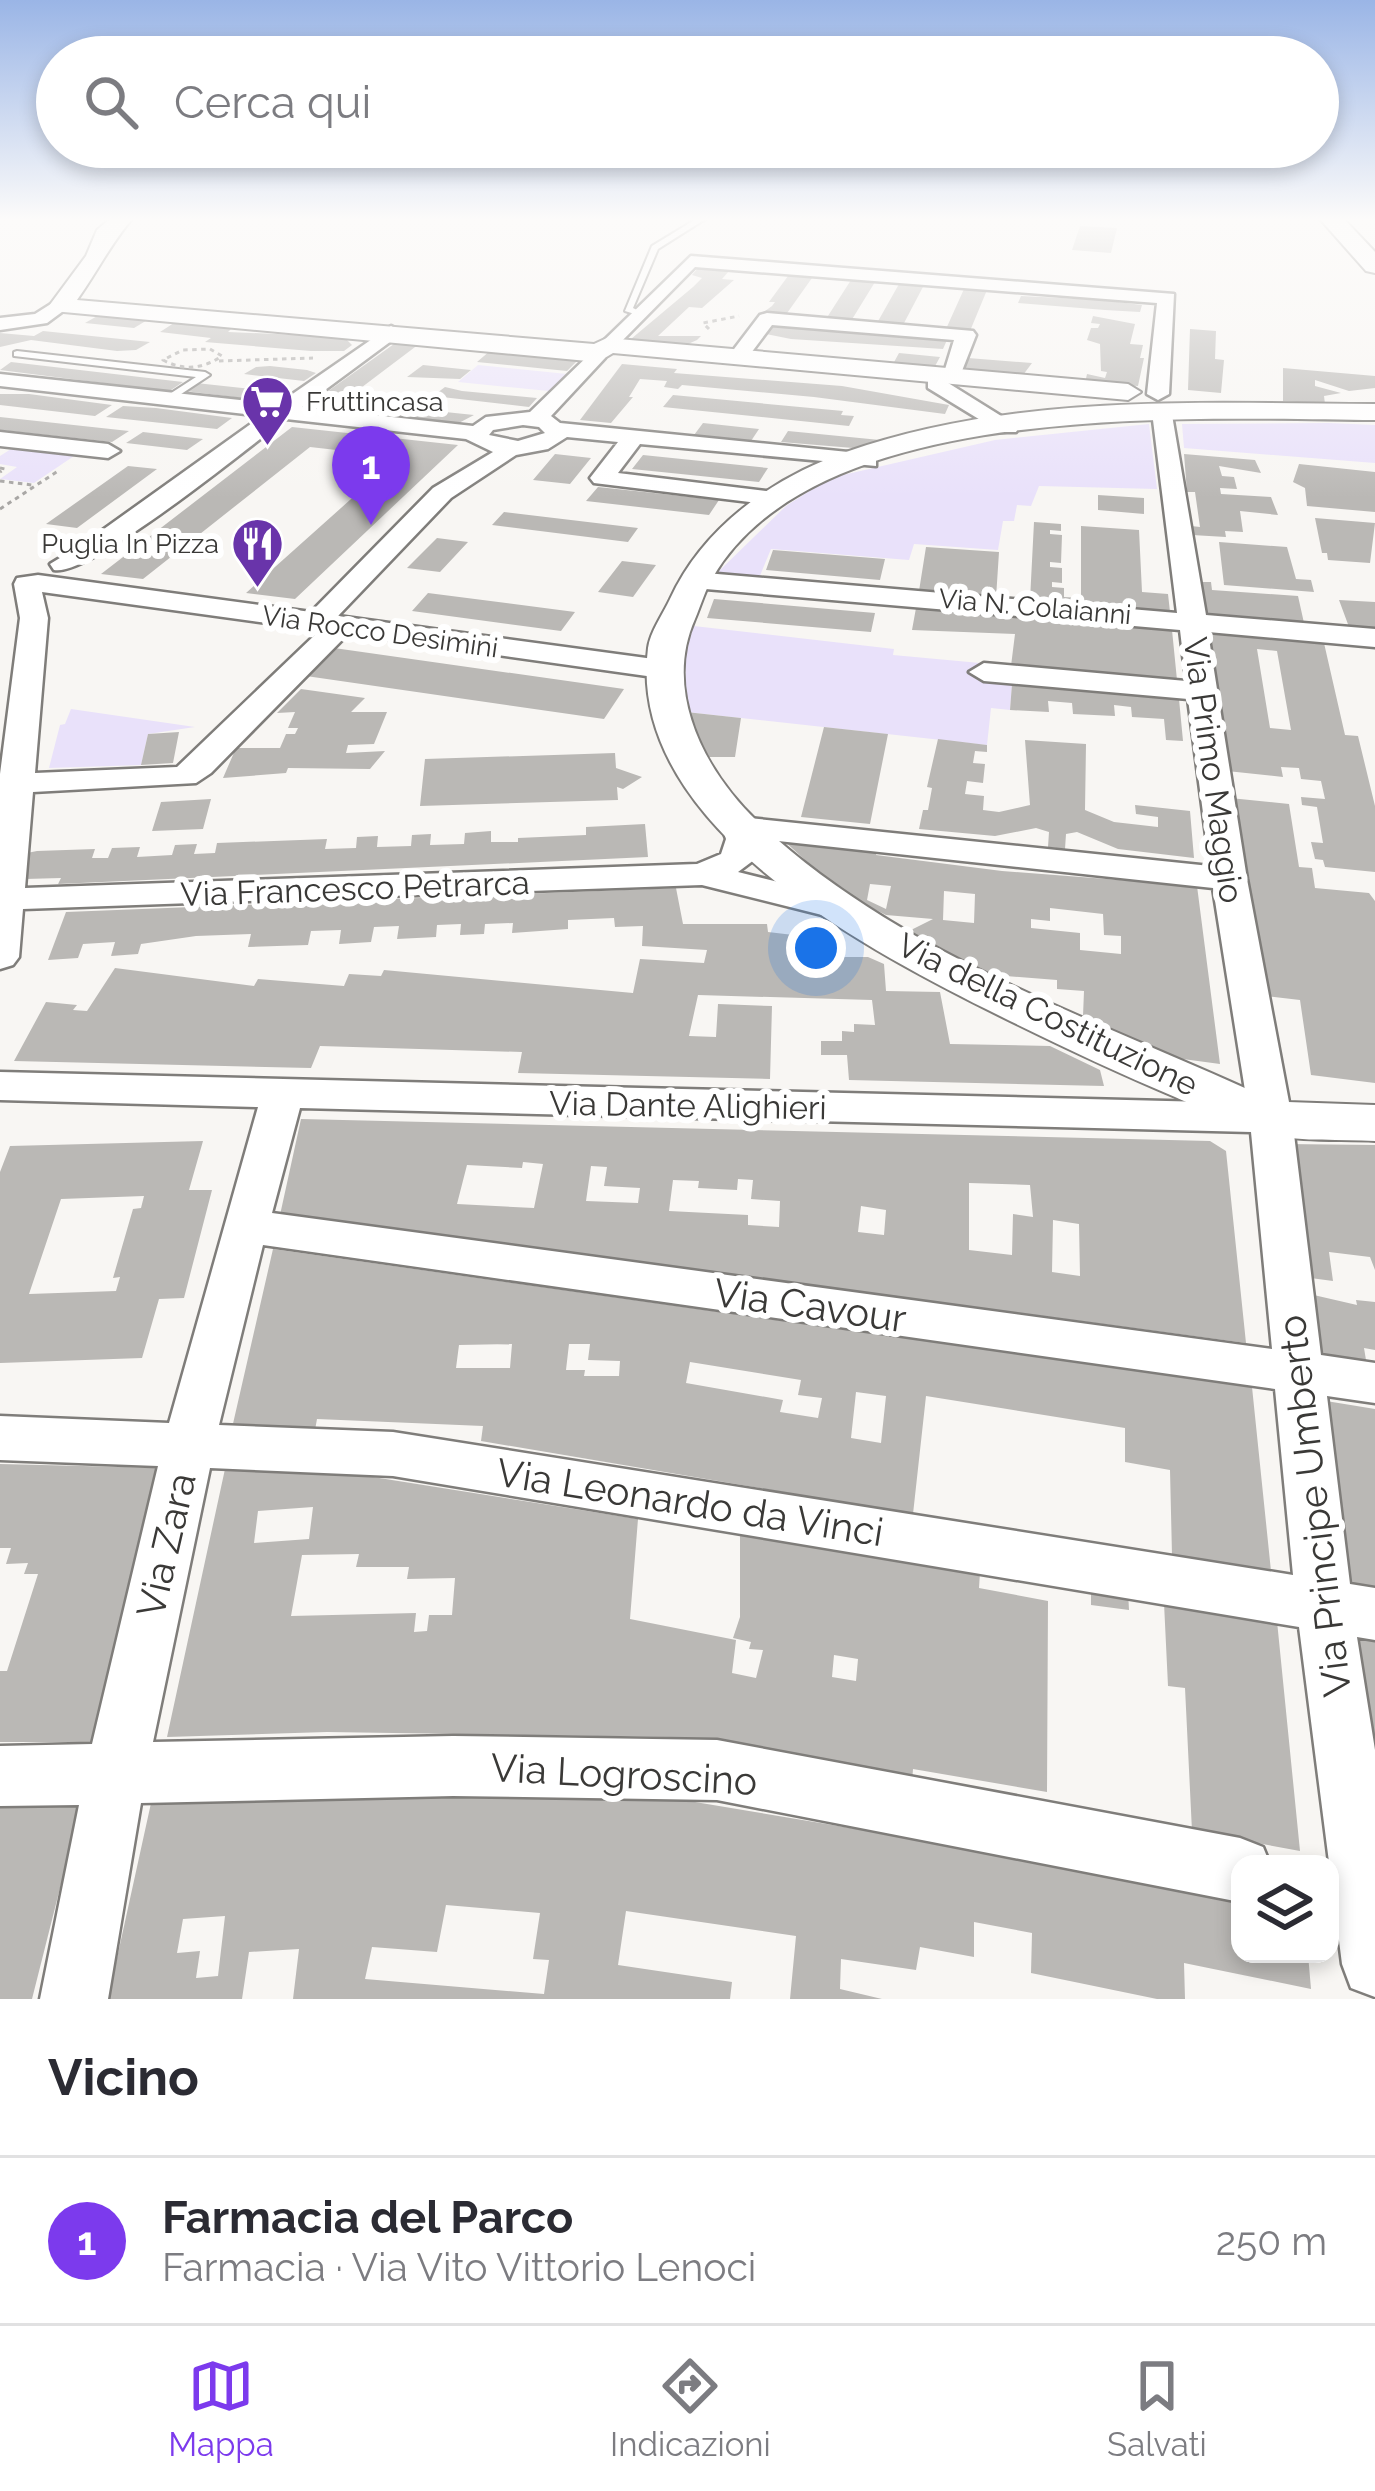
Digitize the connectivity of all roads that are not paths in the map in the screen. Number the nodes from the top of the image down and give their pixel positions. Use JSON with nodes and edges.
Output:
{"nodes":[{"id":1,"x":52,"y":311,"type":"edge"},
{"id":2,"x":138,"y":311,"type":"edge"},
{"id":3,"x":633,"y":311,"type":"edge"},
{"id":4,"x":641,"y":311,"type":"edge"},
{"id":5,"x":785,"y":311,"type":"edge"},
{"id":6,"x":940,"y":311,"type":"edge"},
{"id":7,"x":1166,"y":311,"type":"edge"},
{"id":8,"x":638,"y":314,"type":"junction"},
{"id":9,"x":0,"y":324,"type":"edge"},
{"id":10,"x":391,"y":332,"type":"junction"},
{"id":11,"x":602,"y":351,"type":"junction"},
{"id":12,"x":739,"y":357,"type":"junction"},
{"id":13,"x":7,"y":368,"type":"edge"},
{"id":14,"x":942,"y":380,"type":"junction"},
{"id":15,"x":169,"y":398,"type":"junction"},
{"id":16,"x":1104,"y":401,"type":"junction"},
{"id":17,"x":1161,"y":409,"type":"junction"},
{"id":18,"x":278,"y":411,"type":"junction"},
{"id":19,"x":1368,"y":414,"type":"edge"},
{"id":20,"x":547,"y":424,"type":"junction"},
{"id":21,"x":1008,"y":427,"type":"junction"},
{"id":22,"x":475,"y":433,"type":"junction"},
{"id":23,"x":635,"y":435,"type":"junction"},
{"id":24,"x":0,"y":439,"type":"edge"},
{"id":25,"x":510,"y":448,"type":"junction"},
{"id":26,"x":99,"y":450,"type":"road end"},
{"id":27,"x":853,"y":463,"type":"junction"},
{"id":28,"x":774,"y":498,"type":"junction"},
{"id":29,"x":27,"y":574,"type":"edge"},
{"id":30,"x":694,"y":580,"type":"junction"},
{"id":31,"x":96,"y":594,"type":"junction"},
{"id":32,"x":34,"y":618,"type":"junction"},
{"id":33,"x":1192,"y":620,"type":"junction"},
{"id":34,"x":327,"y":626,"type":"junction"},
{"id":35,"x":1375,"y":638,"type":"edge"},
{"id":36,"x":661,"y":669,"type":"junction"},
{"id":37,"x":984,"y":672,"type":"dead end"},
{"id":38,"x":1200,"y":691,"type":"junction"},
{"id":39,"x":9,"y":784,"type":"edge"},
{"id":40,"x":739,"y":826,"type":"junction"},
{"id":41,"x":702,"y":874,"type":"junction"},
{"id":42,"x":1228,"y":879,"type":"junction"},
{"id":43,"x":9,"y":899,"type":"junction"},
{"id":44,"x":842,"y":909,"type":"junction"},
{"id":45,"x":0,"y":957,"type":"edge"},
{"id":46,"x":0,"y":1086,"type":"edge"},
{"id":47,"x":282,"y":1096,"type":"junction"},
{"id":48,"x":1271,"y":1118,"type":"junction"},
{"id":49,"x":1375,"y":1123,"type":"edge"},
{"id":50,"x":244,"y":1226,"type":"junction"},
{"id":51,"x":1297,"y":1372,"type":"junction"},
{"id":52,"x":1375,"y":1383,"type":"edge"},
{"id":53,"x":0,"y":1438,"type":"edge"},
{"id":54,"x":189,"y":1448,"type":"junction"},
{"id":55,"x":1349,"y":1610,"type":"edge"},
{"id":56,"x":0,"y":1776,"type":"edge"},
{"id":57,"x":112,"y":1777,"type":"junction"},
{"id":58,"x":1231,"y":1868,"type":"edge"},
{"id":59,"x":1357,"y":1892,"type":"edge"},
{"id":60,"x":1375,"y":1964,"type":"edge"},
{"id":61,"x":74,"y":1999,"type":"edge"}],
"edges":[{"from":1,"to":9,"type":"street"},
{"from":2,"to":10,"type":"street"},
{"from":3,"to":8,"type":"lane"},
{"from":4,"to":8,"type":"street"},
{"from":5,"to":12,"type":"street"},
{"from":6,"to":14,"type":"street"},
{"from":7,"to":17,"type":"street","name":"Via Primo Maggio"},
{"from":8,"to":11,"type":"street"},
{"from":10,"to":11,"type":"street"},
{"from":10,"to":18,"type":"street"},
{"from":11,"to":12,"type":"street"},
{"from":11,"to":14,"type":"street"},
{"from":11,"to":20,"type":"street"},
{"from":12,"to":14,"type":"street"},
{"from":13,"to":15,"type":"street"},
{"from":13,"to":15,"type":"lane"},
{"from":14,"to":16,"type":"street"},
{"from":14,"to":21,"type":"street"},
{"from":15,"to":18,"type":"street"},
{"from":16,"to":17,"type":"street","name":"Via della Costituzione"},
{"from":16,"to":21,"type":"street","name":"Via della Costituzione"},
{"from":17,"to":19,"type":"street","name":"Via della Costituzione"},
{"from":17,"to":27,"type":"street","name":"Via della Costituzione"},
{"from":17,"to":33,"type":"street","name":"Via Primo Maggio"},
{"from":18,"to":22,"type":"street"},
{"from":18,"to":29,"type":"street"},
{"from":20,"to":22,"type":"street"},
{"from":20,"to":23,"type":"street"},
{"from":20,"to":25,"type":"street"},
{"from":21,"to":27,"type":"street","name":"Via della Costituzione"},
{"from":22,"to":25,"type":"street"},
{"from":23,"to":27,"type":"street"},
{"from":23,"to":28,"type":"street"},
{"from":24,"to":26,"type":"street"},
{"from":25,"to":34,"type":"street"},
{"from":27,"to":28,"type":"street","name":"Via della Costituzione"},
{"from":28,"to":30,"type":"street","name":"Via della Costituzione"},
{"from":29,"to":31,"type":"street","name":"Via Rocco Desimini"},
{"from":29,"to":32,"type":"street"},
{"from":30,"to":33,"type":"street","name":"Via N. Colaianni"},
{"from":30,"to":36,"type":"street","name":"Via della Costituzione"},
{"from":31,"to":32,"type":"street"},
{"from":31,"to":34,"type":"street","name":"Via Rocco Desimini"},
{"from":32,"to":39,"type":"street"},
{"from":33,"to":35,"type":"street","name":"Via N. Colaianni"},
{"from":33,"to":38,"type":"street","name":"Via Primo Maggio"},
{"from":34,"to":36,"type":"street","name":"Via Rocco Desimini"},
{"from":34,"to":39,"type":"street"},
{"from":36,"to":40,"type":"street","name":"Via della Costituzione"},
{"from":37,"to":38,"type":"street"},
{"from":38,"to":42,"type":"street","name":"Via Primo Maggio"},
{"from":39,"to":43,"type":"street"},
{"from":40,"to":41,"type":"street"},
{"from":40,"to":42,"type":"street"},
{"from":40,"to":44,"type":"street","name":"Via della Costituzione"},
{"from":41,"to":43,"type":"street","name":"Via Francesco Petrarca"},
{"from":41,"to":44,"type":"street","name":"Via Francesco Petrarca"},
{"from":42,"to":48,"type":"street","name":"Via Primo Maggio"},
{"from":43,"to":45,"type":"street"},
{"from":44,"to":48,"type":"street","name":"Via della Costituzione"},
{"from":46,"to":47,"type":"street","name":"Via Dante Alighieri"},
{"from":47,"to":48,"type":"street","name":"Via Dante Alighieri"},
{"from":47,"to":50,"type":"street","name":"Via Zara"},
{"from":48,"to":49,"type":"street","name":"Via Dante Alighieri"},
{"from":48,"to":51,"type":"street","name":"Via Principe Umberto"},
{"from":50,"to":51,"type":"street","name":"Via Cavour"},
{"from":50,"to":54,"type":"street","name":"Via Zara"},
{"from":51,"to":52,"type":"street","name":"Via Cavour"},
{"from":51,"to":55,"type":"street","name":"Via Principe Umberto"},
{"from":53,"to":54,"type":"street","name":"Via Leonardo da Vinci"},
{"from":54,"to":55,"type":"street","name":"Via Leonardo da Vinci"},
{"from":54,"to":57,"type":"street","name":"Via Zara"},
{"from":55,"to":59,"type":"street","name":"Via Principe Umberto"},
{"from":56,"to":57,"type":"street","name":"Via Logroscino"},
{"from":57,"to":58,"type":"street","name":"Via Logroscino"},
{"from":57,"to":61,"type":"street","name":"Via Zara"},
{"from":59,"to":60,"type":"street","name":"Via Principe Umberto"}]}
